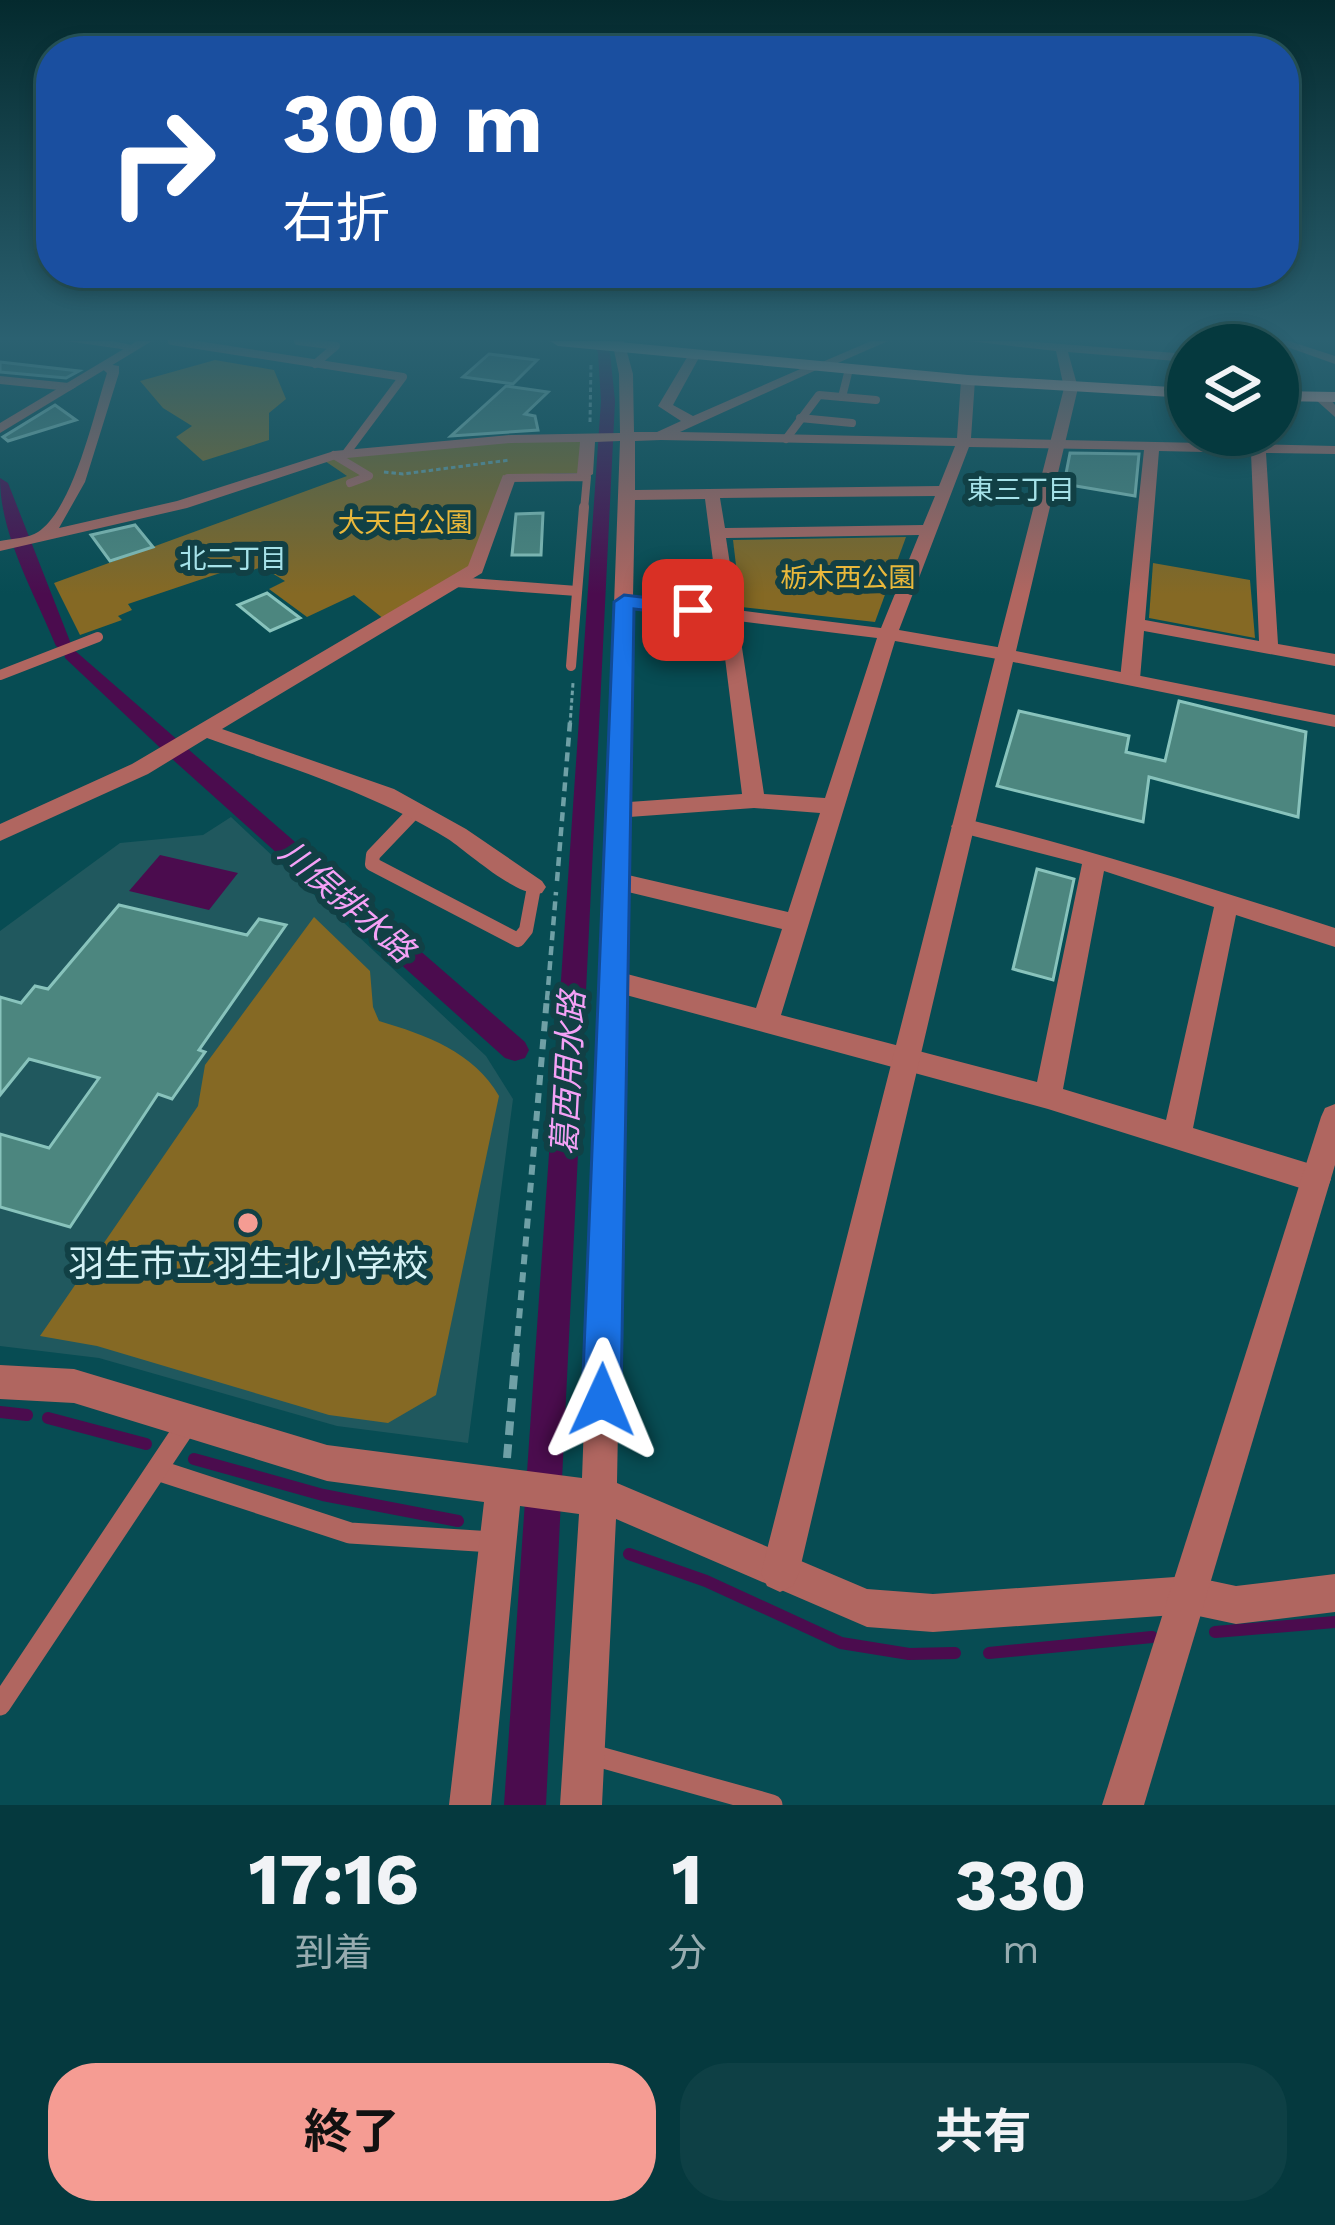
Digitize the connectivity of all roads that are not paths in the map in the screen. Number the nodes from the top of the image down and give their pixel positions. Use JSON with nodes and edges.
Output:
{"nodes":[{"id":1,"x":94,"y":425,"type":"edge"},
{"id":2,"x":364,"y":425,"type":"edge"},
{"id":3,"x":623,"y":425,"type":"edge"},
{"id":4,"x":680,"y":425,"type":"edge"},
{"id":5,"x":795,"y":425,"type":"edge"},
{"id":6,"x":965,"y":425,"type":"edge"},
{"id":7,"x":1062,"y":425,"type":"edge"},
{"id":8,"x":590,"y":435,"type":"junction"},
{"id":9,"x":623,"y":436,"type":"junction"},
{"id":10,"x":661,"y":436,"type":"junction"},
{"id":11,"x":786,"y":439,"type":"junction"},
{"id":12,"x":964,"y":442,"type":"junction"},
{"id":13,"x":1058,"y":443,"type":"junction"},
{"id":14,"x":1152,"y":446,"type":"junction"},
{"id":15,"x":1167,"y":446,"type":"edge"},
{"id":16,"x":1299,"y":449,"type":"edge"},
{"id":17,"x":1335,"y":450,"type":"edge"},
{"id":18,"x":340,"y":454,"type":"junction"},
{"id":19,"x":1258,"y":456,"type":"edge"},
{"id":20,"x":509,"y":469,"type":"joint"},
{"id":21,"x":585,"y":474,"type":"junction"},
{"id":22,"x":350,"y":483,"type":"dead end"},
{"id":23,"x":943,"y":491,"type":"junction"},
{"id":24,"x":712,"y":494,"type":"junction"},
{"id":25,"x":624,"y":496,"type":"junction"},
{"id":26,"x":928,"y":530,"type":"junction"},
{"id":27,"x":717,"y":532,"type":"junction"},
{"id":28,"x":23,"y":539,"type":"edge"},
{"id":29,"x":457,"y":582,"type":"junction"},
{"id":30,"x":577,"y":591,"type":"junction"},
{"id":31,"x":624,"y":602,"type":"junction"},
{"id":32,"x":728,"y":614,"type":"junction"},
{"id":33,"x":1137,"y":624,"type":"junction"},
{"id":34,"x":887,"y":634,"type":"junction"},
{"id":35,"x":98,"y":638,"type":"dead end"},
{"id":36,"x":1269,"y":648,"type":"junction"},
{"id":37,"x":1003,"y":654,"type":"junction"},
{"id":38,"x":1335,"y":660,"type":"edge"},
{"id":39,"x":571,"y":666,"type":"road end"},
{"id":40,"x":0,"y":675,"type":"edge"},
{"id":41,"x":1130,"y":679,"type":"junction"},
{"id":42,"x":1335,"y":721,"type":"edge"},
{"id":43,"x":206,"y":730,"type":"junction"},
{"id":44,"x":754,"y":801,"type":"junction"},
{"id":45,"x":832,"y":806,"type":"junction"},
{"id":46,"x":416,"y":810,"type":"junction"},
{"id":47,"x":618,"y":810,"type":"junction"},
{"id":48,"x":962,"y":826,"type":"junction"},
{"id":49,"x":0,"y":833,"type":"edge"},
{"id":50,"x":1094,"y":859,"type":"junction"},
{"id":51,"x":616,"y":880,"type":"junction"},
{"id":52,"x":534,"y":887,"type":"joint"},
{"id":53,"x":1227,"y":902,"type":"junction"},
{"id":54,"x":796,"y":923,"type":"junction"},
{"id":55,"x":1335,"y":938,"type":"edge"},
{"id":56,"x":613,"y":981,"type":"junction"},
{"id":57,"x":766,"y":1019,"type":"junction"},
{"id":58,"x":907,"y":1058,"type":"junction"},
{"id":59,"x":1048,"y":1097,"type":"junction"},
{"id":60,"x":1335,"y":1117,"type":"edge"},
{"id":61,"x":1177,"y":1138,"type":"junction"},
{"id":62,"x":1316,"y":1179,"type":"junction"},
{"id":63,"x":0,"y":1382,"type":"edge"},
{"id":64,"x":184,"y":1430,"type":"junction"},
{"id":65,"x":161,"y":1465,"type":"junction"},
{"id":66,"x":509,"y":1476,"type":"junction"},
{"id":67,"x":591,"y":1495,"type":"junction"},
{"id":68,"x":498,"y":1542,"type":"junction"},
{"id":69,"x":780,"y":1574,"type":"junction"},
{"id":70,"x":1335,"y":1593,"type":"edge"},
{"id":71,"x":1189,"y":1594,"type":"junction"},
{"id":72,"x":0,"y":1705,"type":"edge"},
{"id":73,"x":584,"y":1753,"type":"junction"},
{"id":74,"x":470,"y":1805,"type":"edge"},
{"id":75,"x":581,"y":1805,"type":"edge"},
{"id":76,"x":772,"y":1805,"type":"edge"},
{"id":77,"x":1123,"y":1805,"type":"edge"}],
"edges":[{"from":1,"to":28,"type":"street"},
{"from":2,"to":18,"type":"lane"},
{"from":3,"to":9,"type":"street"},
{"from":4,"to":10,"type":"street"},
{"from":5,"to":11,"type":"lane"},
{"from":6,"to":12,"type":"street"},
{"from":7,"to":13,"type":"street"},
{"from":8,"to":9,"type":"street"},
{"from":8,"to":18,"type":"street"},
{"from":8,"to":21,"type":"street"},
{"from":9,"to":10,"type":"street"},
{"from":9,"to":25,"type":"street"},
{"from":10,"to":11,"type":"street"},
{"from":11,"to":12,"type":"street"},
{"from":12,"to":13,"type":"street"},
{"from":12,"to":23,"type":"street"},
{"from":13,"to":14,"type":"street"},
{"from":13,"to":37,"type":"street"},
{"from":14,"to":15,"type":"street"},
{"from":14,"to":33,"type":"street"},
{"from":16,"to":17,"type":"street"},
{"from":18,"to":22,"type":"lane"},
{"from":18,"to":28,"type":"street"},
{"from":19,"to":36,"type":"street"},
{"from":20,"to":21,"type":"lane"},
{"from":20,"to":29,"type":"street"},
{"from":21,"to":30,"type":"lane"},
{"from":23,"to":24,"type":"street"},
{"from":23,"to":26,"type":"street"},
{"from":24,"to":25,"type":"street"},
{"from":24,"to":27,"type":"street"},
{"from":25,"to":31,"type":"street"},
{"from":26,"to":27,"type":"street"},
{"from":26,"to":34,"type":"street"},
{"from":27,"to":32,"type":"street"},
{"from":29,"to":30,"type":"lane"},
{"from":29,"to":43,"type":"street"},
{"from":30,"to":39,"type":"lane"},
{"from":31,"to":32,"type":"street"},
{"from":31,"to":47,"type":"street"},
{"from":32,"to":34,"type":"street"},
{"from":32,"to":44,"type":"street"},
{"from":33,"to":36,"type":"street"},
{"from":33,"to":41,"type":"street"},
{"from":34,"to":37,"type":"street"},
{"from":34,"to":45,"type":"street"},
{"from":35,"to":40,"type":"lane"},
{"from":36,"to":38,"type":"street"},
{"from":37,"to":41,"type":"street"},
{"from":37,"to":48,"type":"street"},
{"from":41,"to":42,"type":"street"},
{"from":43,"to":46,"type":"street"},
{"from":43,"to":49,"type":"street"},
{"from":44,"to":45,"type":"street"},
{"from":44,"to":47,"type":"street"},
{"from":45,"to":54,"type":"street"},
{"from":46,"to":52,"type":"street"},
{"from":46,"to":52,"type":"lane"},
{"from":47,"to":51,"type":"street"},
{"from":48,"to":50,"type":"street"},
{"from":48,"to":58,"type":"street"},
{"from":50,"to":53,"type":"street"},
{"from":50,"to":59,"type":"street"},
{"from":51,"to":54,"type":"street"},
{"from":51,"to":56,"type":"street"},
{"from":53,"to":55,"type":"street"},
{"from":53,"to":61,"type":"street"},
{"from":54,"to":57,"type":"street"},
{"from":56,"to":57,"type":"street"},
{"from":56,"to":67,"type":"street"},
{"from":57,"to":58,"type":"street"},
{"from":58,"to":59,"type":"street"},
{"from":58,"to":69,"type":"street"},
{"from":59,"to":61,"type":"street"},
{"from":60,"to":62,"type":"street"},
{"from":61,"to":62,"type":"street"},
{"from":62,"to":71,"type":"street"},
{"from":63,"to":64,"type":"street"},
{"from":64,"to":65,"type":"lane"},
{"from":64,"to":66,"type":"street"},
{"from":65,"to":68,"type":"lane"},
{"from":65,"to":72,"type":"lane"},
{"from":66,"to":67,"type":"street"},
{"from":66,"to":68,"type":"street"},
{"from":67,"to":69,"type":"street"},
{"from":67,"to":73,"type":"street"},
{"from":68,"to":74,"type":"street"},
{"from":69,"to":71,"type":"street"},
{"from":70,"to":71,"type":"street"},
{"from":71,"to":77,"type":"street"},
{"from":73,"to":75,"type":"street"},
{"from":73,"to":76,"type":"lane"}]}
